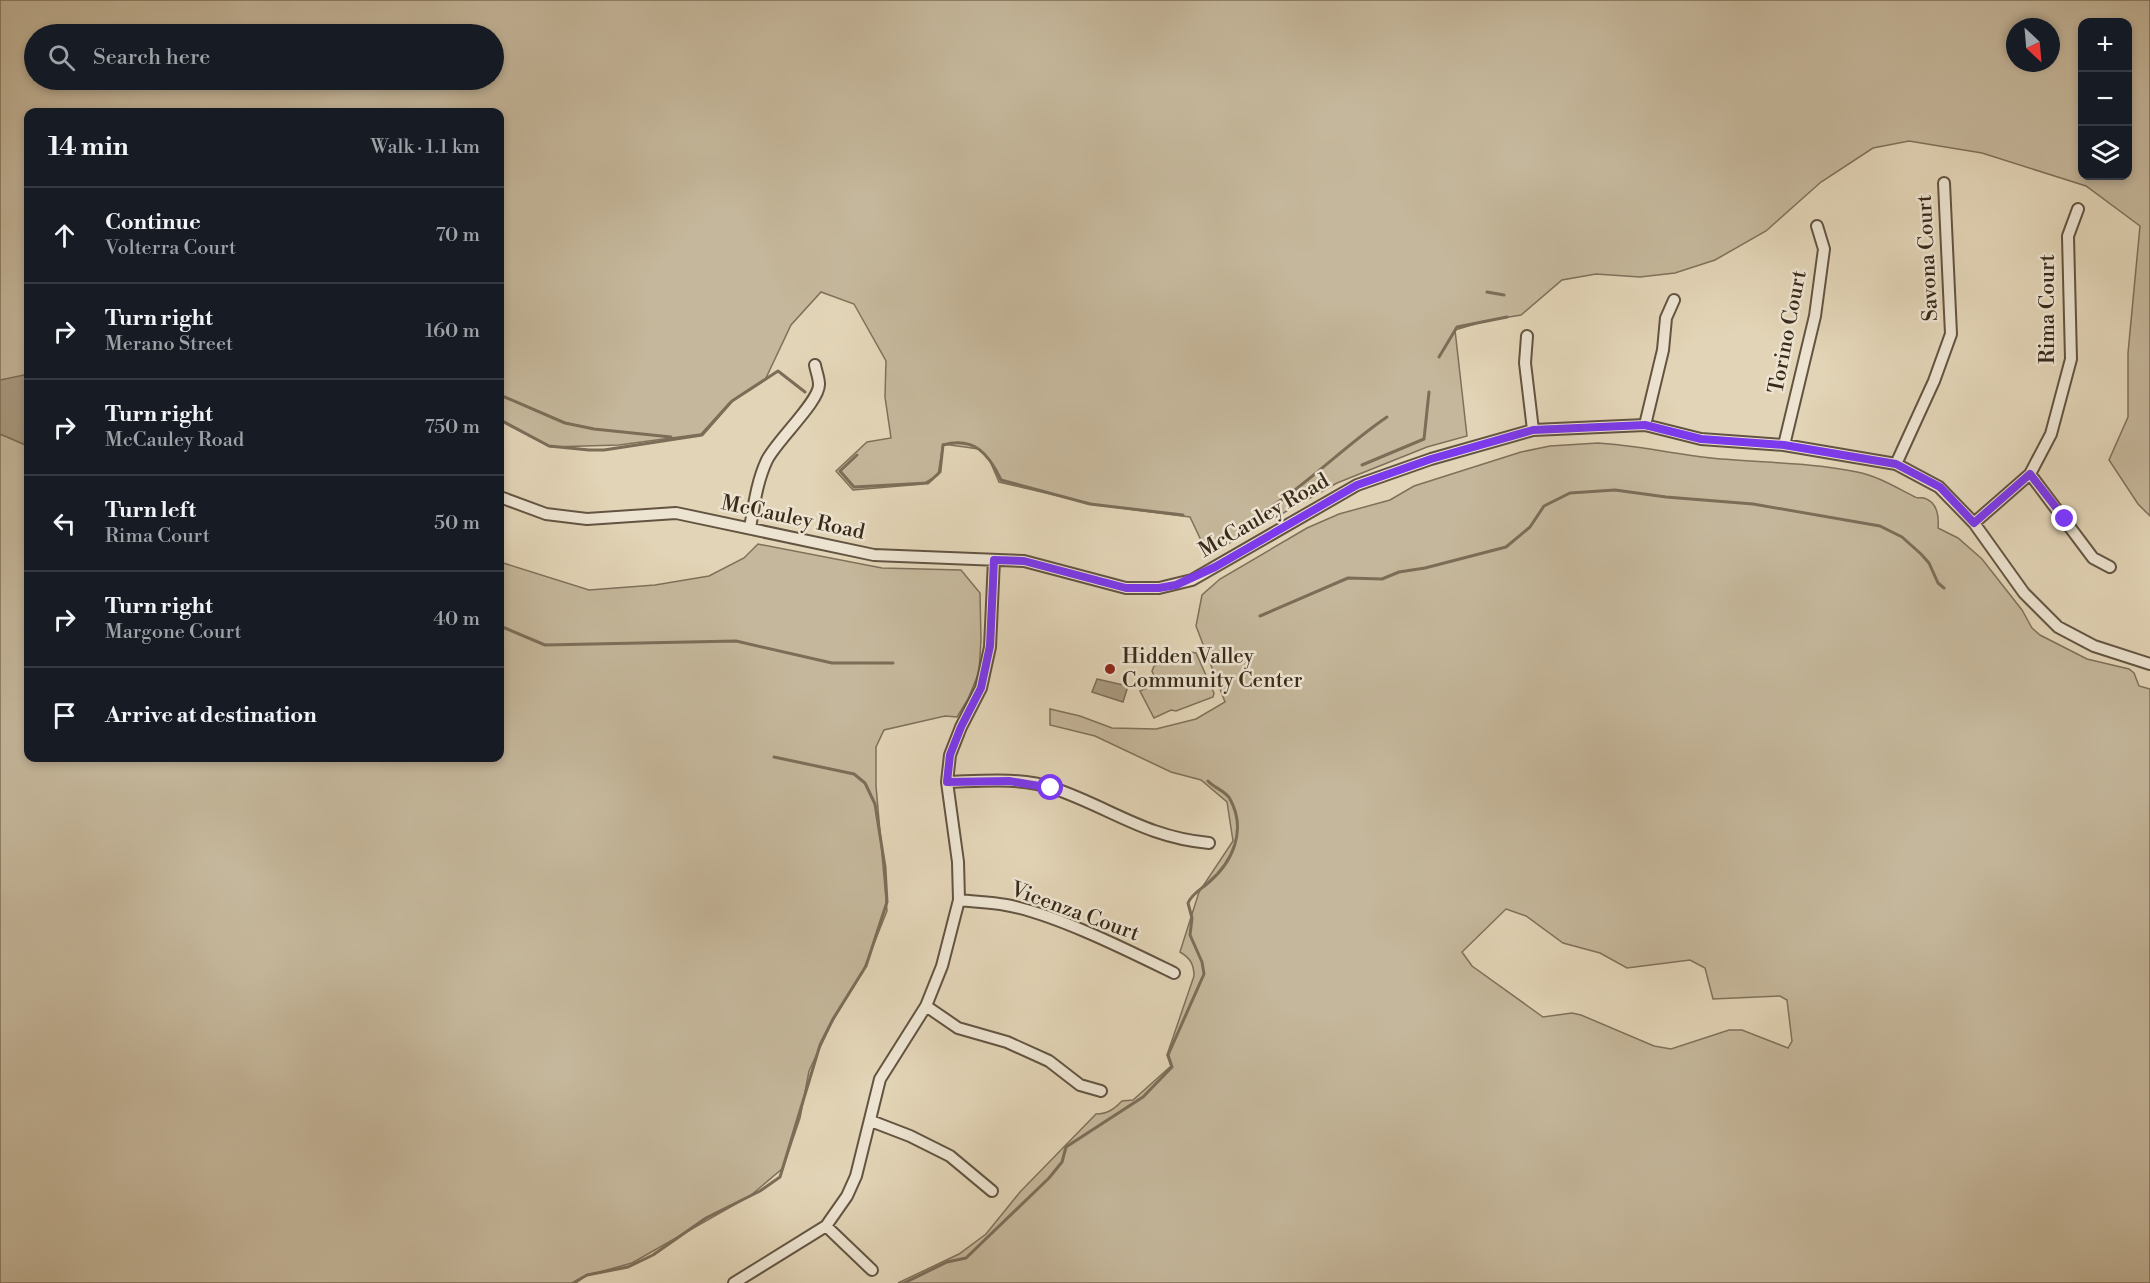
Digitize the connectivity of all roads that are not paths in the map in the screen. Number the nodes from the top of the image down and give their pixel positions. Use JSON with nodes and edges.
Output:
{"nodes":[{"id":1,"x":1944,"y":183,"type":"dead end"},
{"id":2,"x":2078,"y":209,"type":"dead end"},
{"id":3,"x":1817,"y":226,"type":"dead end"},
{"id":4,"x":1674,"y":300,"type":"dead end"},
{"id":5,"x":1527,"y":336,"type":"dead end"},
{"id":6,"x":815,"y":365,"type":"dead end"},
{"id":7,"x":1645,"y":425,"type":"junction"},
{"id":8,"x":1533,"y":430,"type":"junction"},
{"id":9,"x":1784,"y":445,"type":"junction"},
{"id":10,"x":1896,"y":464,"type":"junction"},
{"id":11,"x":2030,"y":474,"type":"junction"},
{"id":12,"x":504,"y":498,"type":"edge"},
{"id":13,"x":1974,"y":523,"type":"junction"},
{"id":14,"x":750,"y":528,"type":"junction"},
{"id":15,"x":994,"y":560,"type":"junction"},
{"id":16,"x":2110,"y":567,"type":"dead end"},
{"id":17,"x":2150,"y":664,"type":"edge"},
{"id":18,"x":947,"y":782,"type":"junction"},
{"id":19,"x":1209,"y":843,"type":"dead end"},
{"id":20,"x":959,"y":900,"type":"junction"},
{"id":21,"x":1174,"y":973,"type":"dead end"},
{"id":22,"x":926,"y":1006,"type":"junction"},
{"id":23,"x":1101,"y":1091,"type":"dead end"},
{"id":24,"x":871,"y":1121,"type":"junction"},
{"id":25,"x":992,"y":1191,"type":"dead end"},
{"id":26,"x":826,"y":1226,"type":"junction"},
{"id":27,"x":872,"y":1270,"type":"dead end"},
{"id":28,"x":734,"y":1283,"type":"edge"}],
"edges":[{"from":1,"to":10,"type":"street","name":"Savona Court"},
{"from":2,"to":11,"type":"street","name":"Rima Court"},
{"from":3,"to":9,"type":"street","name":"Torino Court"},
{"from":4,"to":7,"type":"street"},
{"from":5,"to":8,"type":"street"},
{"from":6,"to":14,"type":"street"},
{"from":7,"to":8,"type":"street","name":"McCauley Road"},
{"from":7,"to":9,"type":"street","name":"McCauley Road"},
{"from":8,"to":15,"type":"street","name":"McCauley Road"},
{"from":9,"to":10,"type":"street","name":"McCauley Road"},
{"from":10,"to":13,"type":"street","name":"McCauley Road"},
{"from":11,"to":13,"type":"street","name":"Rima Court"},
{"from":11,"to":16,"type":"street"},
{"from":12,"to":14,"type":"street","name":"McCauley Road"},
{"from":13,"to":17,"type":"street","name":"McCauley Road"},
{"from":14,"to":15,"type":"street","name":"McCauley Road"},
{"from":15,"to":18,"type":"street"},
{"from":18,"to":19,"type":"street"},
{"from":18,"to":20,"type":"street"},
{"from":20,"to":21,"type":"street","name":"Vicenza Court"},
{"from":20,"to":22,"type":"street"},
{"from":22,"to":23,"type":"street"},
{"from":22,"to":24,"type":"street"},
{"from":24,"to":25,"type":"street"},
{"from":24,"to":26,"type":"street"},
{"from":26,"to":27,"type":"street"},
{"from":26,"to":28,"type":"street"}]}
